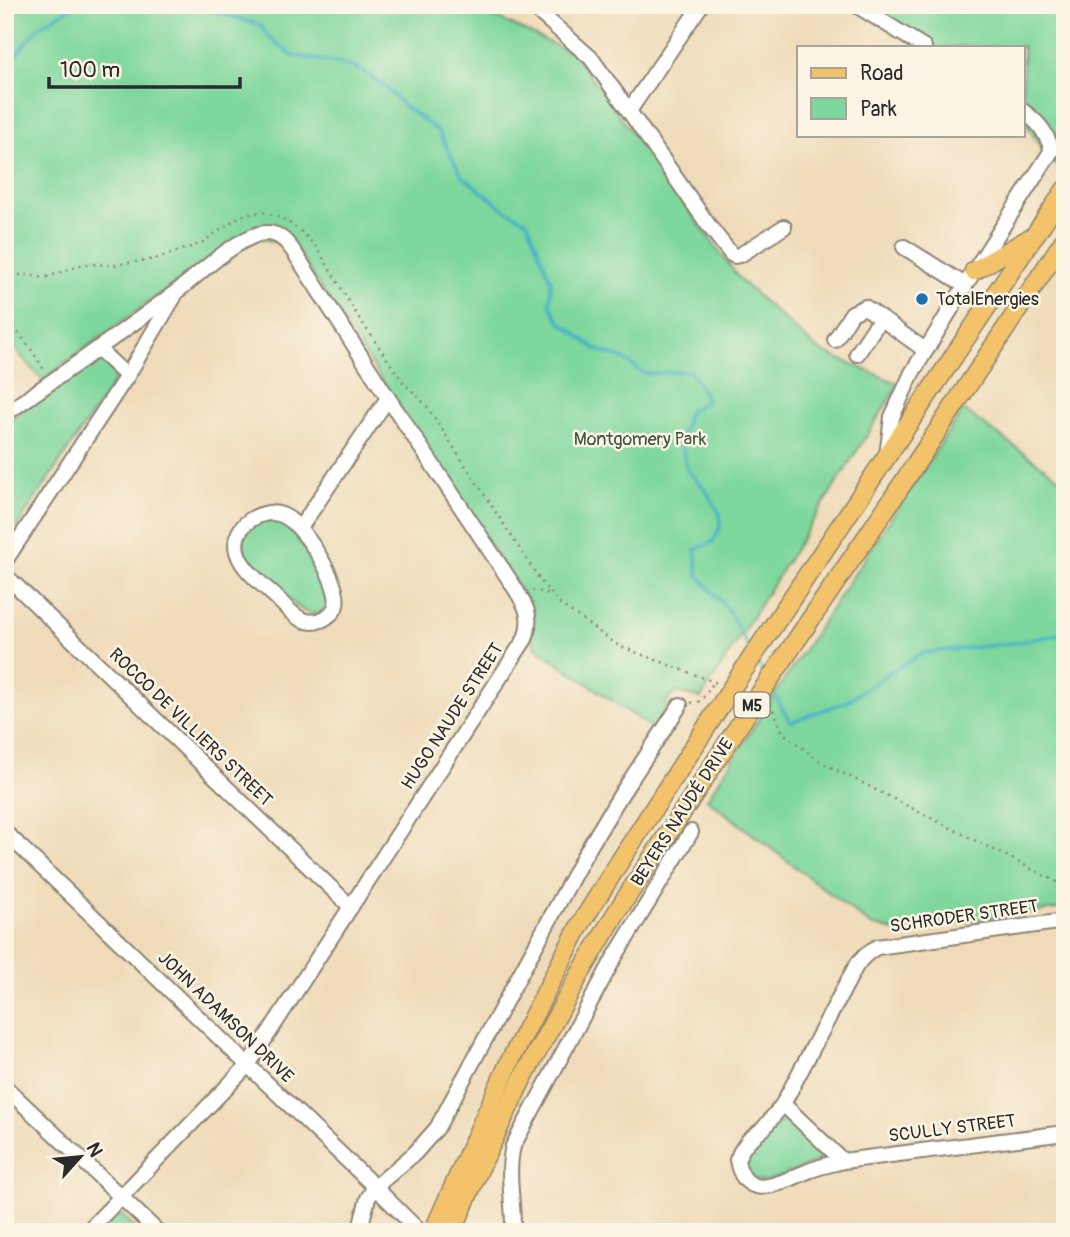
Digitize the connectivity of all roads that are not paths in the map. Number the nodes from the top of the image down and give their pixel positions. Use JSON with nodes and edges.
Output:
{"nodes":[{"id":1,"x":531,"y":5,"type":"edge"},
{"id":2,"x":701,"y":5,"type":"edge"},
{"id":3,"x":856,"y":5,"type":"edge"},
{"id":4,"x":922,"y":46,"type":"edge"},
{"id":5,"x":629,"y":111,"type":"junction"},
{"id":6,"x":1024,"y":112,"type":"edge"},
{"id":7,"x":1065,"y":190,"type":"edge"},
{"id":8,"x":784,"y":227,"type":"dead end"},
{"id":9,"x":1033,"y":237,"type":"junction"},
{"id":10,"x":1065,"y":239,"type":"edge"},
{"id":11,"x":904,"y":247,"type":"dead end"},
{"id":12,"x":969,"y":278,"type":"junction"},
{"id":13,"x":178,"y":290,"type":"junction"},
{"id":14,"x":989,"y":303,"type":"junction"},
{"id":15,"x":881,"y":318,"type":"junction"},
{"id":16,"x":1012,"y":319,"type":"junction"},
{"id":17,"x":835,"y":340,"type":"dead end"},
{"id":18,"x":98,"y":349,"type":"junction"},
{"id":19,"x":926,"y":350,"type":"junction"},
{"id":20,"x":857,"y":354,"type":"dead end"},
{"id":21,"x":127,"y":376,"type":"junction"},
{"id":22,"x":934,"y":386,"type":"junction"},
{"id":23,"x":388,"y":398,"type":"junction"},
{"id":24,"x":958,"y":401,"type":"junction"},
{"id":25,"x":5,"y":414,"type":"edge"},
{"id":26,"x":887,"y":457,"type":"junction"},
{"id":27,"x":300,"y":528,"type":"junction"},
{"id":28,"x":5,"y":561,"type":"edge"},
{"id":29,"x":5,"y":575,"type":"edge"},
{"id":30,"x":680,"y":705,"type":"road end"},
{"id":31,"x":5,"y":832,"type":"edge"},
{"id":32,"x":691,"y":832,"type":"dead end"},
{"id":33,"x":351,"y":907,"type":"junction"},
{"id":34,"x":1065,"y":921,"type":"edge"},
{"id":35,"x":869,"y":951,"type":"joint"},
{"id":36,"x":248,"y":1065,"type":"junction"},
{"id":37,"x":5,"y":1087,"type":"edge"},
{"id":38,"x":783,"y":1104,"type":"junction"},
{"id":39,"x":1065,"y":1133,"type":"edge"},
{"id":40,"x":844,"y":1161,"type":"junction"},
{"id":41,"x":375,"y":1187,"type":"junction"},
{"id":42,"x":120,"y":1197,"type":"junction"},
{"id":43,"x":87,"y":1232,"type":"edge"},
{"id":44,"x":158,"y":1232,"type":"edge"},
{"id":45,"x":359,"y":1232,"type":"edge"},
{"id":46,"x":420,"y":1232,"type":"edge"},
{"id":47,"x":433,"y":1232,"type":"edge"},
{"id":48,"x":452,"y":1232,"type":"edge"},
{"id":49,"x":513,"y":1232,"type":"edge"}],
"edges":[{"from":1,"to":5,"type":"street"},
{"from":2,"to":5,"type":"street"},
{"from":3,"to":4,"type":"street"},
{"from":5,"to":8,"type":"street"},
{"from":6,"to":12,"type":"street","name":"BEYERS NAUDÉ DRIVE"},
{"from":7,"to":9,"type":"main road","name":"BEYERS NAUDÉ DRIVE","number":"M5"},
{"from":9,"to":12,"type":"main road"},
{"from":9,"to":14,"type":"main road","name":"BEYERS NAUDÉ DRIVE","number":"M5"},
{"from":10,"to":16,"type":"main road","name":"BEYERS NAUDÉ DRIVE","number":"M5"},
{"from":11,"to":12,"type":"street"},
{"from":12,"to":19,"type":"street","name":"BEYERS NAUDÉ DRIVE"},
{"from":13,"to":18,"type":"street"},
{"from":13,"to":21,"type":"street"},
{"from":13,"to":23,"type":"street","name":"HUGO NAUDE STREET"},
{"from":14,"to":16,"type":"main road"},
{"from":14,"to":22,"type":"main road","name":"BEYERS NAUDÉ DRIVE","number":"M5"},
{"from":15,"to":17,"type":"street"},
{"from":15,"to":19,"type":"street"},
{"from":15,"to":20,"type":"street"},
{"from":16,"to":24,"type":"main road","name":"BEYERS NAUDÉ DRIVE","number":"M5"},
{"from":18,"to":21,"type":"street"},
{"from":18,"to":25,"type":"street"},
{"from":19,"to":26,"type":"street","name":"BEYERS NAUDÉ DRIVE"},
{"from":21,"to":28,"type":"street"},
{"from":22,"to":24,"type":"main road"},
{"from":22,"to":26,"type":"main road","name":"BEYERS NAUDÉ DRIVE","number":"M5"},
{"from":23,"to":27,"type":"street"},
{"from":23,"to":33,"type":"street","name":"HUGO NAUDE STREET"},
{"from":24,"to":48,"type":"main road","name":"BEYERS NAUDÉ DRIVE","number":"M5"},
{"from":26,"to":47,"type":"main road","name":"BEYERS NAUDÉ DRIVE","number":"M5"},
{"from":27,"to":27,"type":"street"},
{"from":29,"to":33,"type":"street","name":"ROCCO DE VILLIERS STREET"},
{"from":30,"to":41,"type":"street"},
{"from":31,"to":36,"type":"street","name":"JOHN ADAMSON DRIVE"},
{"from":32,"to":49,"type":"street","name":"BEYERS NAUDÉ DRIVE"},
{"from":33,"to":36,"type":"street","name":"HUGO NAUDE STREET"},
{"from":34,"to":35,"type":"street","name":"SCHRODER STREET"},
{"from":35,"to":38,"type":"street","name":"SCULLY STREET"},
{"from":36,"to":41,"type":"street","name":"JOHN ADAMSON DRIVE"},
{"from":36,"to":42,"type":"street","name":"HUGO NAUDE STREET"},
{"from":37,"to":42,"type":"street"},
{"from":38,"to":40,"type":"street"},
{"from":38,"to":40,"type":"street","name":"SCULLY STREET"},
{"from":39,"to":40,"type":"street","name":"SCULLY STREET"},
{"from":41,"to":45,"type":"street"},
{"from":41,"to":46,"type":"street","name":"JOHN ADAMSON DRIVE"},
{"from":42,"to":43,"type":"street","name":"HUGO NAUDE STREET"},
{"from":42,"to":44,"type":"street"}]}
